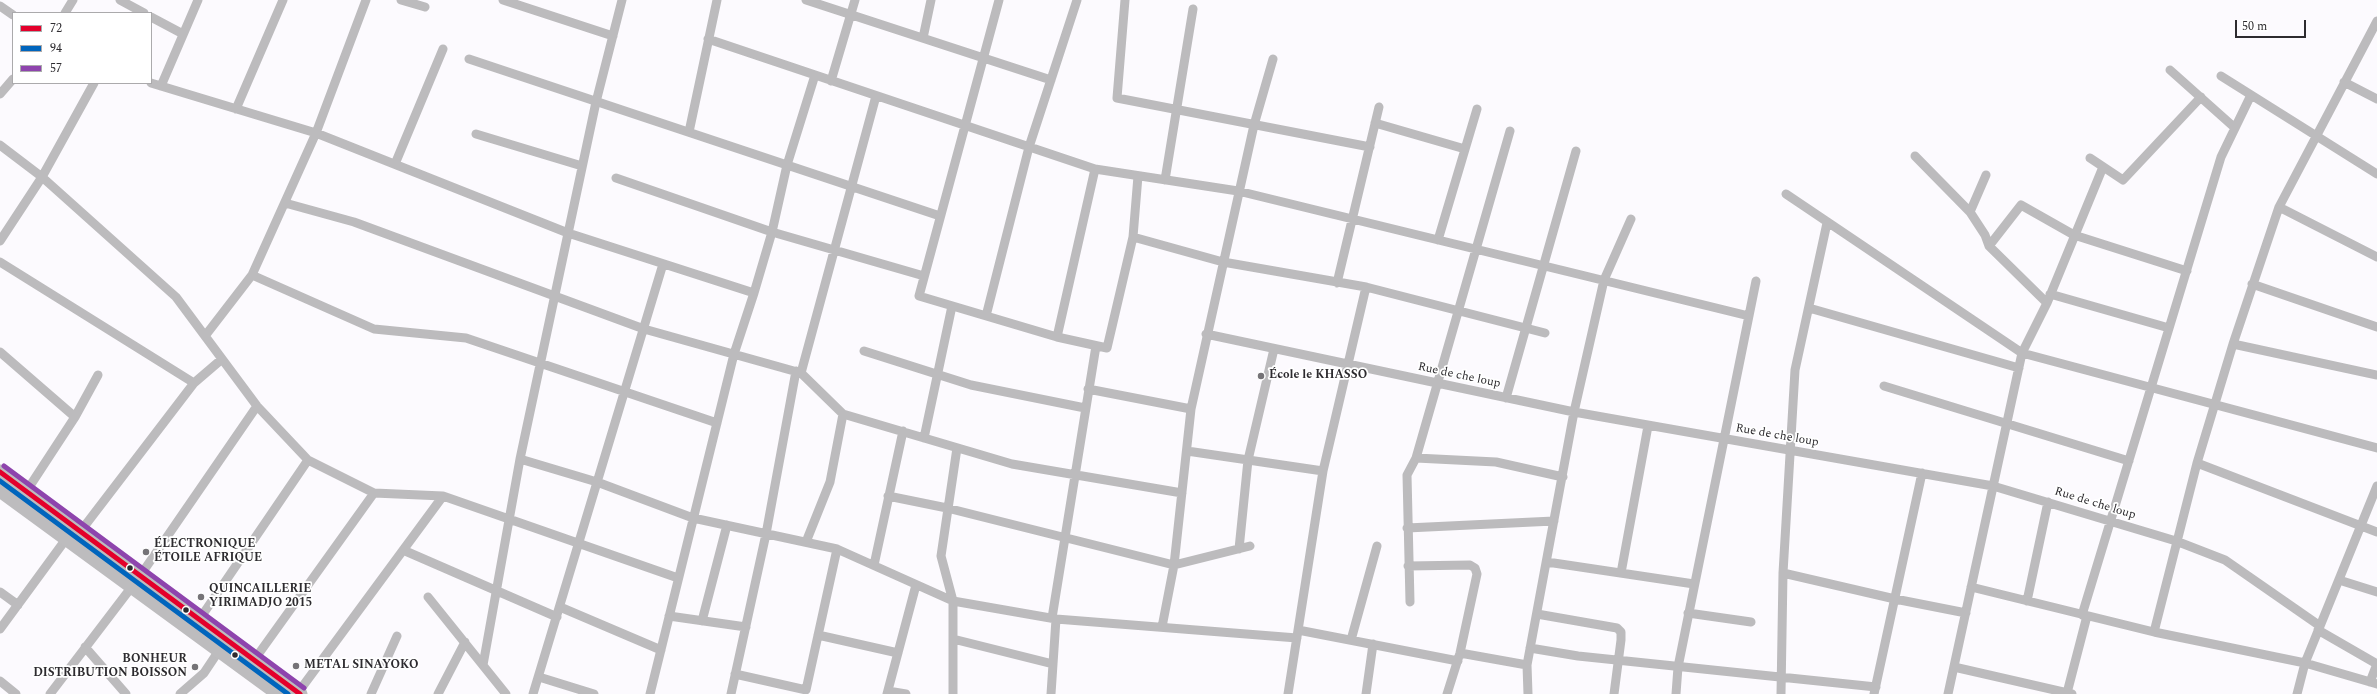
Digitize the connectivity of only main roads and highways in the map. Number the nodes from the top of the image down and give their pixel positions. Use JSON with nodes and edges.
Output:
{"nodes":[{"id":1,"x":0,"y":472,"type":"edge"},
{"id":2,"x":0,"y":490,"type":"edge"},
{"id":3,"x":22,"y":497,"type":"junction"},
{"id":4,"x":136,"y":582,"type":"junction"},
{"id":5,"x":223,"y":645,"type":"junction"},
{"id":6,"x":250,"y":666,"type":"junction"},
{"id":7,"x":279,"y":694,"type":"edge"},
{"id":8,"x":299,"y":694,"type":"edge"}],
"edges":[{"from":1,"to":3,"type":"highway"},
{"from":2,"to":3,"type":"highway"},
{"from":3,"to":4,"type":"highway"},
{"from":4,"to":5,"type":"highway"},
{"from":4,"to":5,"type":"highway"},
{"from":5,"to":6,"type":"highway"},
{"from":6,"to":7,"type":"highway"},
{"from":6,"to":8,"type":"highway"}]}
